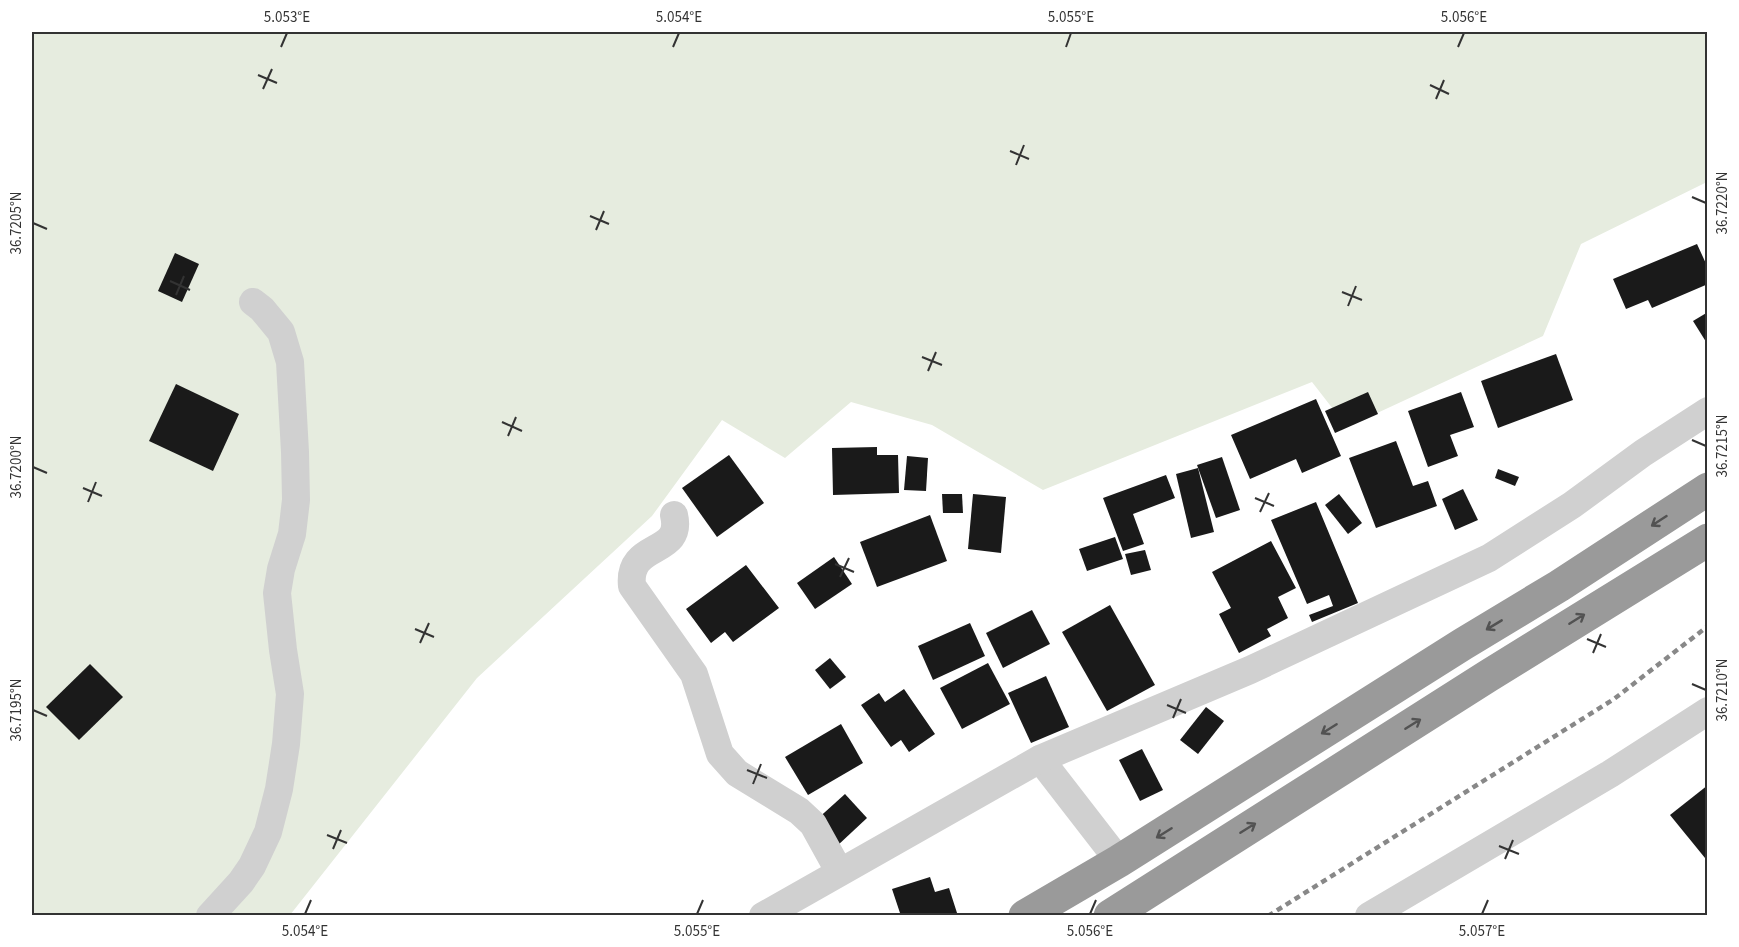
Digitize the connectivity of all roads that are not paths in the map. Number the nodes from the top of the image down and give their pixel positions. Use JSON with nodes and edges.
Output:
{"nodes":[{"id":1,"x":253,"y":302,"type":"dead end"},
{"id":2,"x":1707,"y":411,"type":"edge"},
{"id":3,"x":1707,"y":489,"type":"edge"},
{"id":4,"x":674,"y":515,"type":"dead end"},
{"id":5,"x":1707,"y":540,"type":"edge"},
{"id":6,"x":1707,"y":711,"type":"edge"},
{"id":7,"x":1040,"y":759,"type":"junction"},
{"id":8,"x":1119,"y":861,"type":"junction"},
{"id":9,"x":839,"y":871,"type":"junction"},
{"id":10,"x":210,"y":915,"type":"edge"},
{"id":11,"x":763,"y":915,"type":"edge"},
{"id":12,"x":1025,"y":915,"type":"edge"},
{"id":13,"x":1110,"y":915,"type":"edge"},
{"id":14,"x":1369,"y":915,"type":"edge"}],
"edges":[{"from":1,"to":10,"type":"street"},
{"from":2,"to":7,"type":"street"},
{"from":3,"to":8,"type":"highway","one_way":true},
{"from":4,"to":9,"type":"street"},
{"from":13,"to":5,"type":"highway","one_way":true},
{"from":6,"to":14,"type":"street"},
{"from":7,"to":8,"type":"street"},
{"from":7,"to":9,"type":"street"},
{"from":8,"to":12,"type":"highway"},
{"from":9,"to":11,"type":"street"}]}
